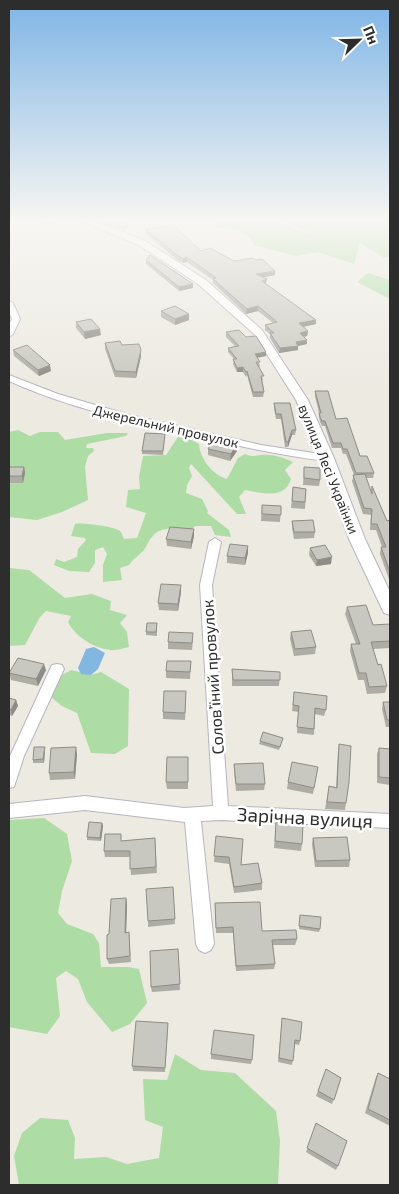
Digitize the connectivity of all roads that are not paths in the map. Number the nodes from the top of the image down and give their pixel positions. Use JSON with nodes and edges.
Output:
{"nodes":[{"id":1,"x":192,"y":276,"type":"edge"},
{"id":2,"x":9,"y":303,"type":"edge"},
{"id":3,"x":9,"y":334,"type":"edge"},
{"id":4,"x":9,"y":378,"type":"edge"},
{"id":5,"x":327,"y":458,"type":"junction"},
{"id":6,"x":215,"y":542,"type":"dead end"},
{"id":7,"x":390,"y":609,"type":"edge"},
{"id":8,"x":57,"y":669,"type":"dead end"},
{"id":9,"x":9,"y":782,"type":"edge"},
{"id":10,"x":9,"y":812,"type":"edge"},
{"id":11,"x":220,"y":813,"type":"junction"},
{"id":12,"x":192,"y":814,"type":"junction"},
{"id":13,"x":390,"y":821,"type":"edge"},
{"id":14,"x":205,"y":944,"type":"dead end"}],
"edges":[{"from":1,"to":5,"type":"street","name":"вулиця Лесі Українки"},
{"from":2,"to":3,"type":"street"},
{"from":4,"to":5,"type":"street","name":"Джерельний провулок"},
{"from":5,"to":7,"type":"street","name":"вулиця Лесі Українки"},
{"from":6,"to":11,"type":"street","name":"Соловʼїний провулок"},
{"from":8,"to":9,"type":"street"},
{"from":10,"to":12,"type":"street","name":"Зарічна вулиця"},
{"from":11,"to":12,"type":"street","name":"Зарічна вулиця"},
{"from":11,"to":13,"type":"street","name":"Зарічна вулиця"},
{"from":12,"to":14,"type":"street"}]}
